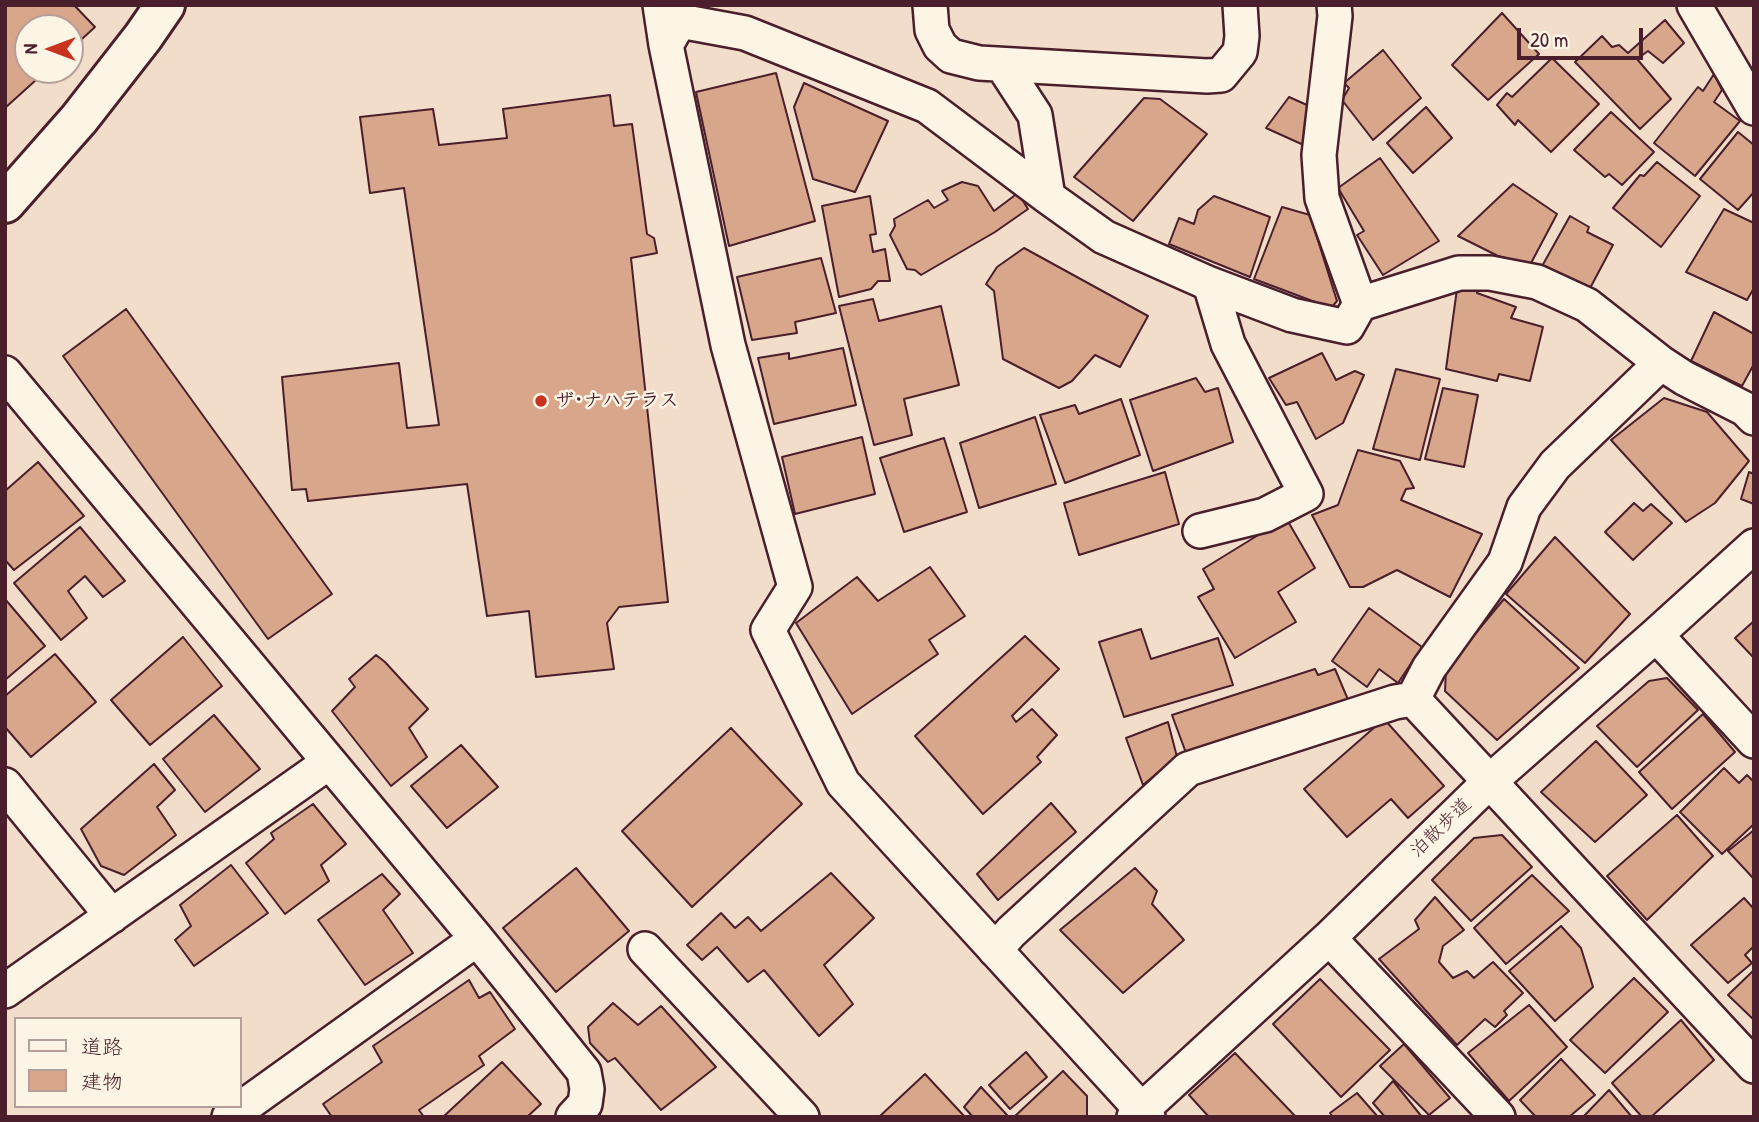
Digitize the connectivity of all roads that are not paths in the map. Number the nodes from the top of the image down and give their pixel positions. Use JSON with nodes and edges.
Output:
{"nodes":[{"id":1,"x":165,"y":5,"type":"edge"},
{"id":2,"x":660,"y":5,"type":"edge"},
{"id":3,"x":930,"y":5,"type":"edge"},
{"id":4,"x":1334,"y":5,"type":"edge"},
{"id":5,"x":1694,"y":5,"type":"edge"},
{"id":6,"x":1241,"y":21,"type":"edge"},
{"id":7,"x":666,"y":45,"type":"junction"},
{"id":8,"x":1003,"y":66,"type":"junction"},
{"id":9,"x":1754,"y":108,"type":"edge"},
{"id":10,"x":1048,"y":197,"type":"junction"},
{"id":11,"x":5,"y":203,"type":"edge"},
{"id":12,"x":1210,"y":284,"type":"junction"},
{"id":13,"x":1360,"y":304,"type":"junction"},
{"id":14,"x":1661,"y":363,"type":"junction"},
{"id":15,"x":5,"y":373,"type":"edge"},
{"id":16,"x":1754,"y":418,"type":"edge"},
{"id":17,"x":1200,"y":531,"type":"dead end"},
{"id":18,"x":1754,"y":546,"type":"edge"},
{"id":19,"x":1656,"y":635,"type":"junction"},
{"id":20,"x":1413,"y":699,"type":"junction"},
{"id":21,"x":1754,"y":741,"type":"edge"},
{"id":22,"x":328,"y":763,"type":"junction"},
{"id":23,"x":1489,"y":782,"type":"junction"},
{"id":24,"x":9,"y":796,"type":"edge"},
{"id":25,"x":112,"y":916,"type":"junction"},
{"id":26,"x":1329,"y":938,"type":"junction"},
{"id":27,"x":477,"y":939,"type":"junction"},
{"id":28,"x":645,"y":949,"type":"dead end"},
{"id":29,"x":995,"y":950,"type":"junction"},
{"id":30,"x":5,"y":991,"type":"edge"},
{"id":31,"x":1754,"y":1066,"type":"edge"},
{"id":32,"x":242,"y":1108,"type":"edge"},
{"id":33,"x":1141,"y":1114,"type":"edge"},
{"id":34,"x":573,"y":1117,"type":"edge"},
{"id":35,"x":802,"y":1117,"type":"edge"},
{"id":36,"x":1498,"y":1117,"type":"edge"}],
"edges":[{"from":1,"to":11,"type":"street"},
{"from":2,"to":7,"type":"street"},
{"from":3,"to":8,"type":"street"},
{"from":4,"to":13,"type":"street"},
{"from":5,"to":9,"type":"street"},
{"from":6,"to":8,"type":"street"},
{"from":7,"to":10,"type":"street"},
{"from":7,"to":29,"type":"street"},
{"from":8,"to":10,"type":"street"},
{"from":10,"to":12,"type":"street"},
{"from":12,"to":13,"type":"street"},
{"from":12,"to":17,"type":"street"},
{"from":13,"to":14,"type":"street"},
{"from":14,"to":16,"type":"street"},
{"from":14,"to":20,"type":"street"},
{"from":15,"to":22,"type":"street"},
{"from":18,"to":19,"type":"street","name":"泊散歩道"},
{"from":19,"to":21,"type":"street"},
{"from":19,"to":23,"type":"street","name":"泊散歩道"},
{"from":20,"to":23,"type":"street"},
{"from":20,"to":29,"type":"street"},
{"from":22,"to":25,"type":"street"},
{"from":22,"to":27,"type":"street"},
{"from":23,"to":26,"type":"street","name":"泊散歩道"},
{"from":23,"to":31,"type":"street"},
{"from":24,"to":25,"type":"street"},
{"from":25,"to":30,"type":"street"},
{"from":26,"to":33,"type":"street","name":"泊散歩道"},
{"from":26,"to":36,"type":"street"},
{"from":27,"to":32,"type":"street"},
{"from":27,"to":34,"type":"street"},
{"from":28,"to":35,"type":"street"},
{"from":29,"to":33,"type":"street"}]}
